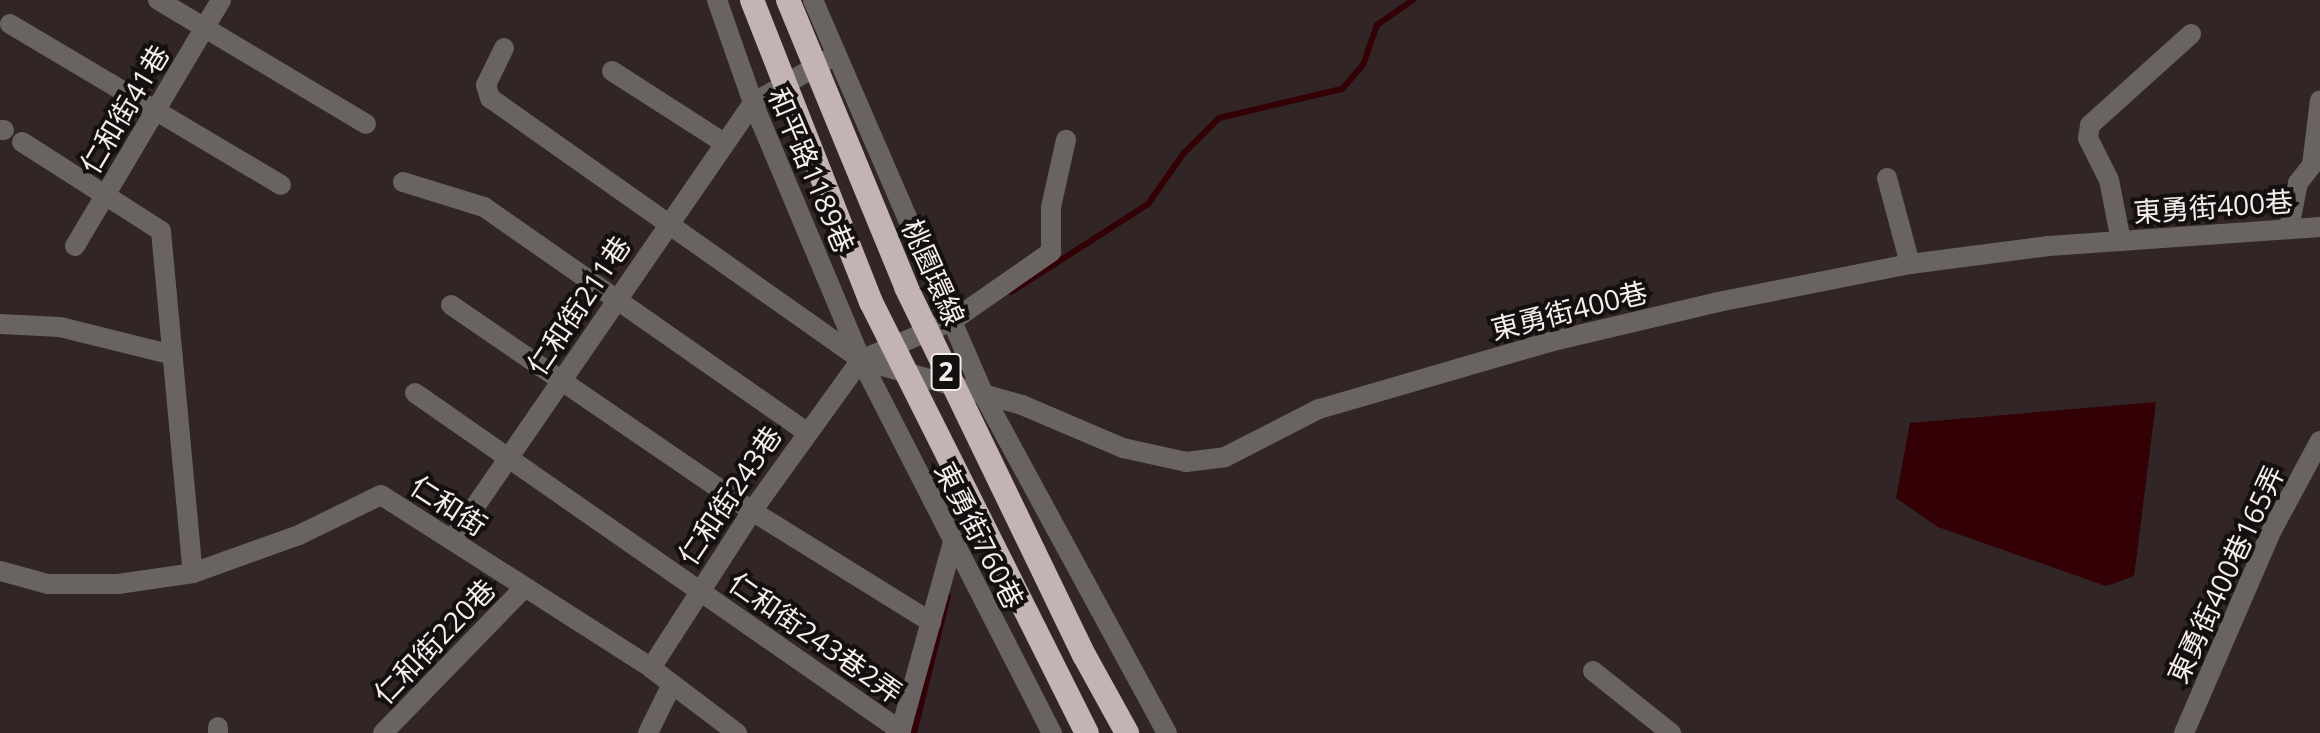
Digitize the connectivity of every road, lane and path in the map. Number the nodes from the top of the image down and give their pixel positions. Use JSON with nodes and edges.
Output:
{"nodes":[{"id":1,"x":158,"y":0,"type":"edge"},
{"id":2,"x":221,"y":0,"type":"edge"},
{"id":3,"x":717,"y":0,"type":"edge"},
{"id":4,"x":752,"y":0,"type":"edge"},
{"id":5,"x":788,"y":0,"type":"edge"},
{"id":6,"x":813,"y":0,"type":"edge"},
{"id":7,"x":10,"y":24,"type":"dead end"},
{"id":8,"x":206,"y":28,"type":"junction"},
{"id":9,"x":2191,"y":34,"type":"dead end"},
{"id":10,"x":504,"y":48,"type":"dead end"},
{"id":11,"x":837,"y":53,"type":"junction"},
{"id":12,"x":612,"y":71,"type":"dead end"},
{"id":13,"x":2320,"y":100,"type":"edge"},
{"id":14,"x":753,"y":103,"type":"junction"},
{"id":15,"x":154,"y":112,"type":"junction"},
{"id":16,"x":366,"y":124,"type":"dead end"},
{"id":17,"x":1066,"y":140,"type":"dead end"},
{"id":18,"x":22,"y":142,"type":"dead end"},
{"id":19,"x":724,"y":143,"type":"junction"},
{"id":20,"x":1887,"y":178,"type":"dead end"},
{"id":21,"x":403,"y":182,"type":"dead end"},
{"id":22,"x":281,"y":185,"type":"dead end"},
{"id":23,"x":105,"y":195,"type":"junction"},
{"id":24,"x":668,"y":222,"type":"junction"},
{"id":25,"x":2320,"y":227,"type":"edge"},
{"id":26,"x":2289,"y":228,"type":"junction"},
{"id":27,"x":2121,"y":241,"type":"junction"},
{"id":28,"x":75,"y":246,"type":"dead end"},
{"id":29,"x":1910,"y":264,"type":"junction"},
{"id":30,"x":615,"y":301,"type":"junction"},
{"id":31,"x":451,"y":305,"type":"dead end"},
{"id":32,"x":952,"y":321,"type":"junction"},
{"id":33,"x":0,"y":324,"type":"edge"},
{"id":34,"x":173,"y":355,"type":"junction"},
{"id":35,"x":861,"y":360,"type":"junction"},
{"id":36,"x":561,"y":380,"type":"junction"},
{"id":37,"x":415,"y":393,"type":"dead end"},
{"id":38,"x":985,"y":398,"type":"junction"},
{"id":39,"x":806,"y":432,"type":"junction"},
{"id":40,"x":2320,"y":441,"type":"edge"},
{"id":41,"x":510,"y":457,"type":"junction"},
{"id":42,"x":752,"y":511,"type":"junction"},
{"id":43,"x":452,"y":540,"type":"junction"},
{"id":44,"x":952,"y":545,"type":"junction"},
{"id":45,"x":0,"y":571,"type":"edge"},
{"id":46,"x":193,"y":573,"type":"junction"},
{"id":47,"x":524,"y":588,"type":"junction"},
{"id":48,"x":699,"y":589,"type":"junction"},
{"id":49,"x":931,"y":622,"type":"junction"},
{"id":50,"x":651,"y":668,"type":"junction"},
{"id":51,"x":1593,"y":671,"type":"dead end"},
{"id":52,"x":671,"y":686,"type":"junction"},
{"id":53,"x":901,"y":732,"type":"edge"},
{"id":54,"x":383,"y":733,"type":"edge"},
{"id":55,"x":648,"y":733,"type":"edge"},
{"id":56,"x":737,"y":733,"type":"edge"},
{"id":57,"x":1052,"y":733,"type":"edge"},
{"id":58,"x":1087,"y":733,"type":"edge"},
{"id":59,"x":1127,"y":733,"type":"edge"},
{"id":60,"x":1167,"y":733,"type":"edge"},
{"id":61,"x":1671,"y":733,"type":"edge"},
{"id":62,"x":2184,"y":733,"type":"edge"}],
"edges":[{"from":1,"to":8,"type":"street"},
{"from":2,"to":8,"type":"street","name":"仁和街41巷"},
{"from":3,"to":14,"type":"street","name":"和平路1189巷"},
{"from":4,"to":58,"type":"highway","number":"2","bridge":true},
{"from":5,"to":59,"type":"highway","name":"桃園環線","number":"2","bridge":true},
{"from":6,"to":11,"type":"street"},
{"from":7,"to":15,"type":"street"},
{"from":8,"to":15,"type":"street","name":"仁和街41巷"},
{"from":8,"to":16,"type":"street"},
{"from":9,"to":27,"type":"street"},
{"from":10,"to":24,"type":"street"},
{"from":11,"to":14,"type":"street"},
{"from":11,"to":32,"type":"street"},
{"from":12,"to":19,"type":"street"},
{"from":13,"to":26,"type":"street"},
{"from":14,"to":19,"type":"street","name":"仁和街211巷"},
{"from":14,"to":35,"type":"street","name":"和平路1189巷"},
{"from":15,"to":22,"type":"street"},
{"from":15,"to":23,"type":"street","name":"仁和街41巷"},
{"from":17,"to":32,"type":"street"},
{"from":18,"to":23,"type":"street"},
{"from":19,"to":24,"type":"street","name":"仁和街211巷"},
{"from":20,"to":29,"type":"street"},
{"from":21,"to":30,"type":"street"},
{"from":23,"to":28,"type":"street","name":"仁和街41巷"},
{"from":23,"to":34,"type":"street"},
{"from":24,"to":30,"type":"street","name":"仁和街211巷"},
{"from":24,"to":35,"type":"street"},
{"from":25,"to":26,"type":"street","name":"東勇街400巷"},
{"from":26,"to":27,"type":"street","name":"東勇街400巷"},
{"from":27,"to":29,"type":"street","name":"東勇街400巷"},
{"from":29,"to":38,"type":"street","name":"東勇街400巷"},
{"from":30,"to":36,"type":"street","name":"仁和街211巷"},
{"from":30,"to":39,"type":"street"},
{"from":31,"to":36,"type":"street"},
{"from":32,"to":35,"type":"street"},
{"from":32,"to":38,"type":"street"},
{"from":33,"to":34,"type":"street"},
{"from":34,"to":46,"type":"street"},
{"from":35,"to":38,"type":"street","name":"東勇街400巷"},
{"from":35,"to":39,"type":"street","name":"仁和街243巷"},
{"from":35,"to":44,"type":"street","name":"東勇街760巷"},
{"from":36,"to":41,"type":"street","name":"仁和街211巷"},
{"from":36,"to":42,"type":"street"},
{"from":37,"to":41,"type":"street","name":"仁和街243巷2弄"},
{"from":38,"to":60,"type":"street"},
{"from":39,"to":42,"type":"street","name":"仁和街243巷"},
{"from":40,"to":62,"type":"street","name":"東勇街400巷165弄"},
{"from":41,"to":43,"type":"street","name":"仁和街211巷"},
{"from":41,"to":48,"type":"street","name":"仁和街243巷2弄"},
{"from":42,"to":48,"type":"street","name":"仁和街243巷"},
{"from":42,"to":49,"type":"street"},
{"from":43,"to":46,"type":"street","name":"仁和街"},
{"from":43,"to":47,"type":"street","name":"仁和街"},
{"from":44,"to":49,"type":"street"},
{"from":44,"to":57,"type":"street","name":"東勇街760巷"},
{"from":45,"to":46,"type":"street","name":"仁和街"},
{"from":47,"to":50,"type":"street","name":"仁和街"},
{"from":47,"to":54,"type":"street","name":"仁和街220巷"},
{"from":48,"to":50,"type":"street","name":"仁和街243巷"},
{"from":48,"to":53,"type":"street","name":"仁和街243巷2弄"},
{"from":49,"to":53,"type":"street"},
{"from":50,"to":52,"type":"street","name":"仁和街"},
{"from":51,"to":61,"type":"street"},
{"from":52,"to":55,"type":"street"},
{"from":52,"to":56,"type":"street","name":"仁和街"}]}
